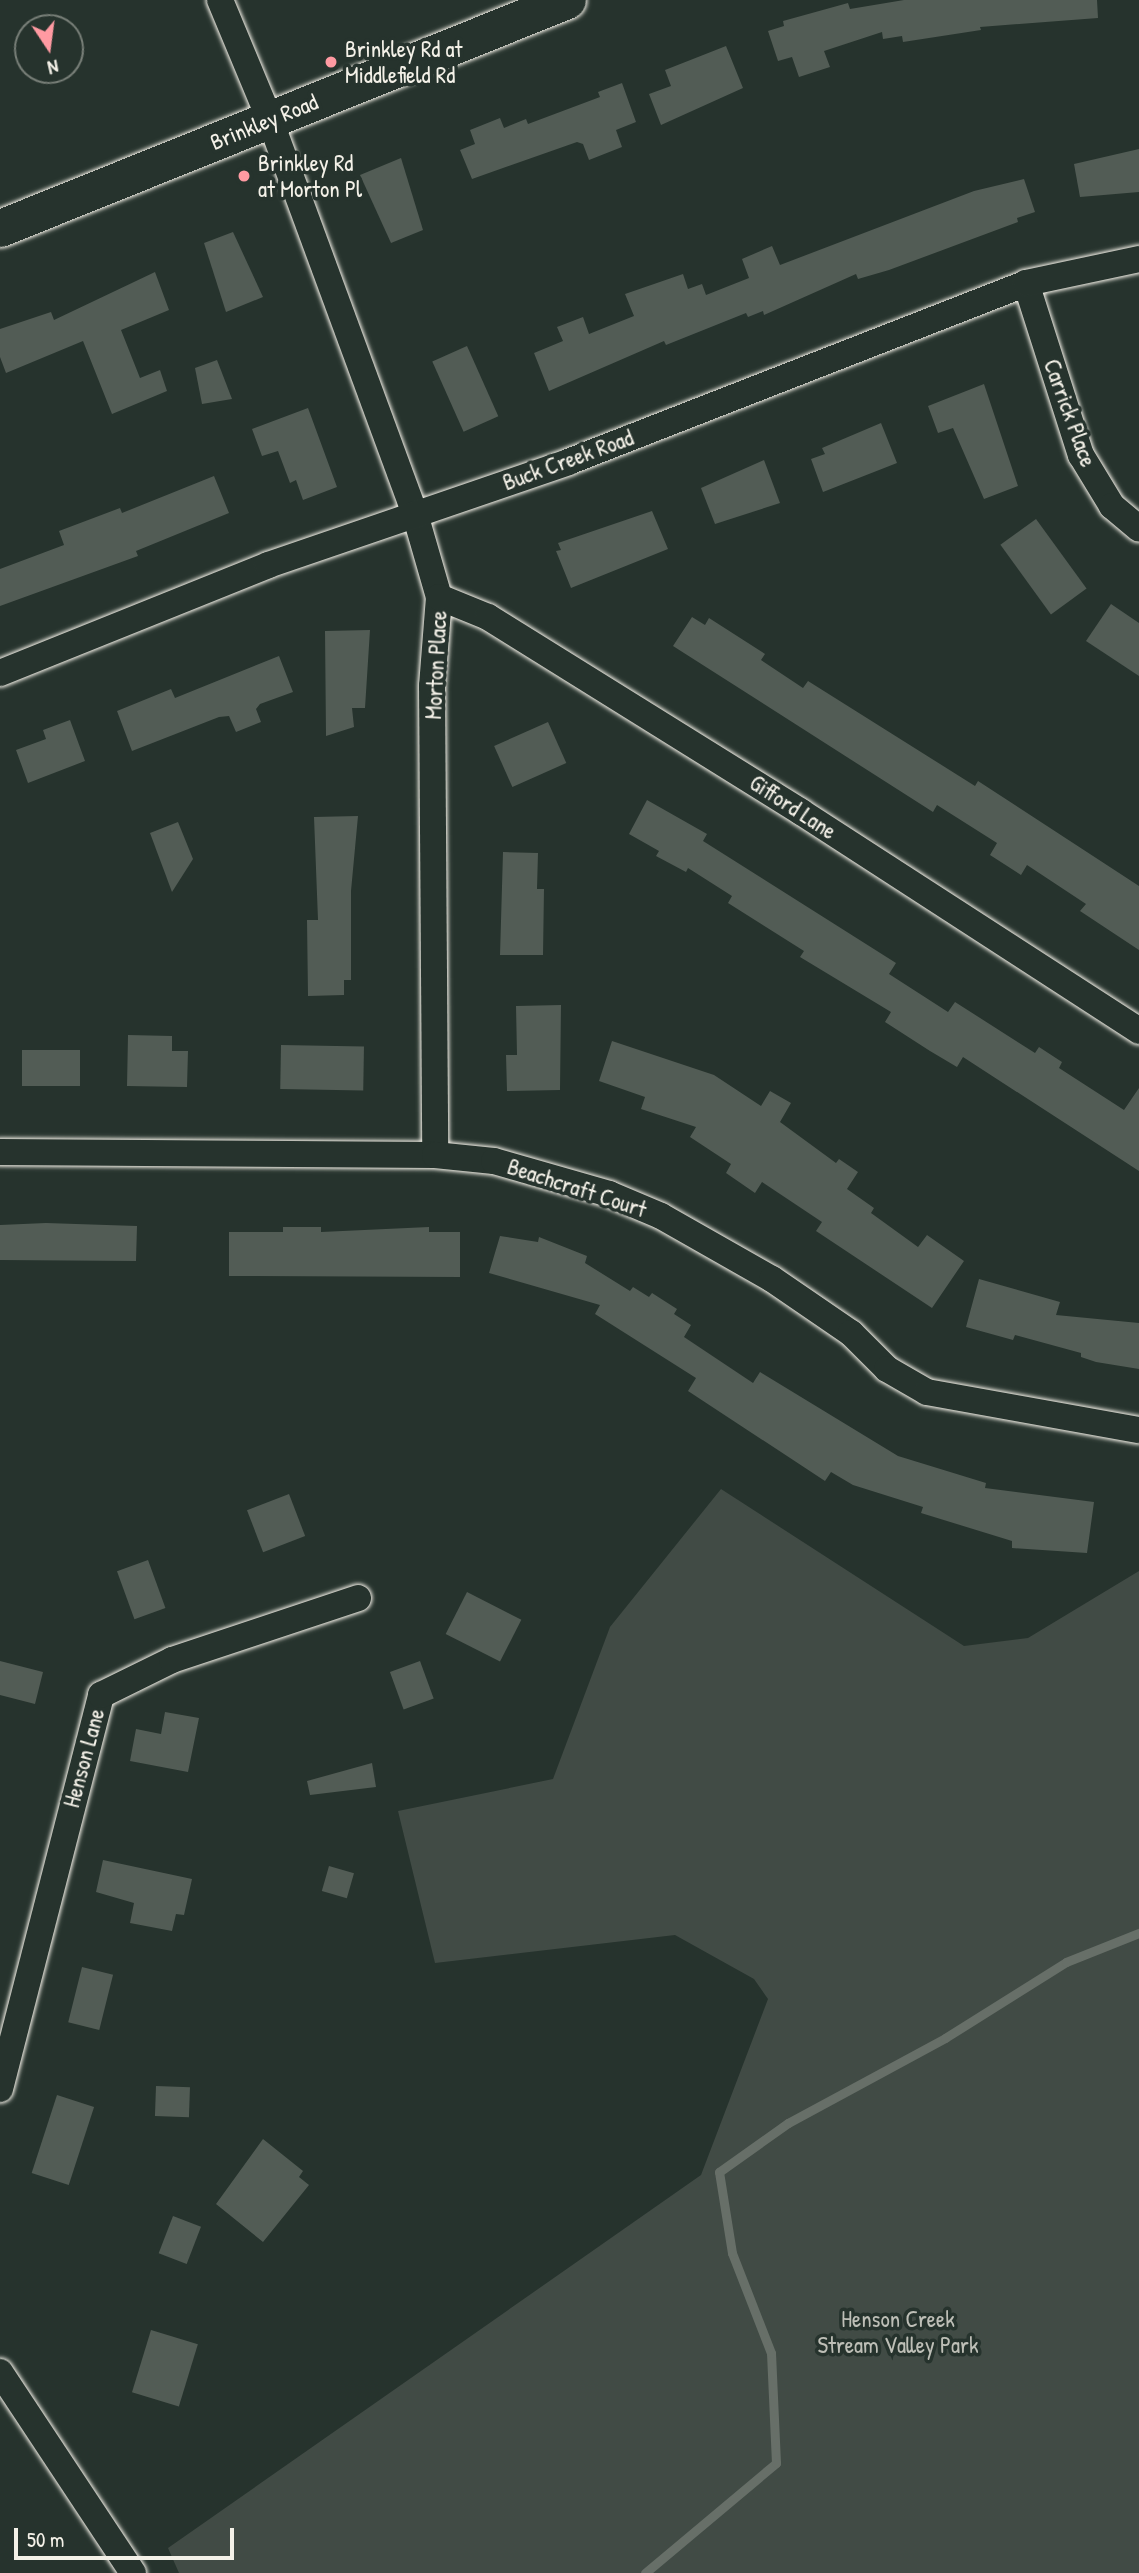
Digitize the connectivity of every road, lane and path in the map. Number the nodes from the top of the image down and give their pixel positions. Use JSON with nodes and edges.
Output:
{"nodes":[{"id":1,"x":220,"y":0,"type":"edge"},
{"id":2,"x":567,"y":0,"type":"edge"},
{"id":3,"x":270,"y":120,"type":"junction"},
{"id":4,"x":0,"y":228,"type":"edge"},
{"id":5,"x":1139,"y":259,"type":"edge"},
{"id":6,"x":1026,"y":283,"type":"junction"},
{"id":7,"x":415,"y":514,"type":"junction"},
{"id":8,"x":1139,"y":529,"type":"edge"},
{"id":9,"x":439,"y":597,"type":"junction"},
{"id":10,"x":0,"y":673,"type":"edge"},
{"id":11,"x":1139,"y":1031,"type":"edge"},
{"id":12,"x":0,"y":1152,"type":"edge"},
{"id":13,"x":435,"y":1155,"type":"junction"},
{"id":14,"x":1139,"y":1430,"type":"edge"},
{"id":15,"x":358,"y":1598,"type":"dead end"},
{"id":16,"x":0,"y":2089,"type":"edge"},
{"id":17,"x":0,"y":2372,"type":"edge"},
{"id":18,"x":133,"y":2573,"type":"edge"}],
"edges":[{"from":1,"to":3,"type":"street","name":"Morton Place"},
{"from":2,"to":3,"type":"main road","name":"Brinkley Road"},
{"from":3,"to":4,"type":"main road","name":"Brinkley Road"},
{"from":3,"to":7,"type":"street","name":"Morton Place"},
{"from":5,"to":6,"type":"street","name":"Buck Creek Road"},
{"from":6,"to":7,"type":"street","name":"Buck Creek Road"},
{"from":6,"to":8,"type":"street","name":"Carrick Place"},
{"from":7,"to":9,"type":"street","name":"Morton Place"},
{"from":7,"to":10,"type":"street","name":"Buck Creek Road"},
{"from":9,"to":11,"type":"street","name":"Gifford Lane"},
{"from":9,"to":13,"type":"street","name":"Morton Place"},
{"from":12,"to":13,"type":"street","name":"Beachcraft Court"},
{"from":13,"to":14,"type":"street","name":"Beachcraft Court"},
{"from":15,"to":16,"type":"street","name":"Henson Lane"},
{"from":17,"to":18,"type":"street"}]}
